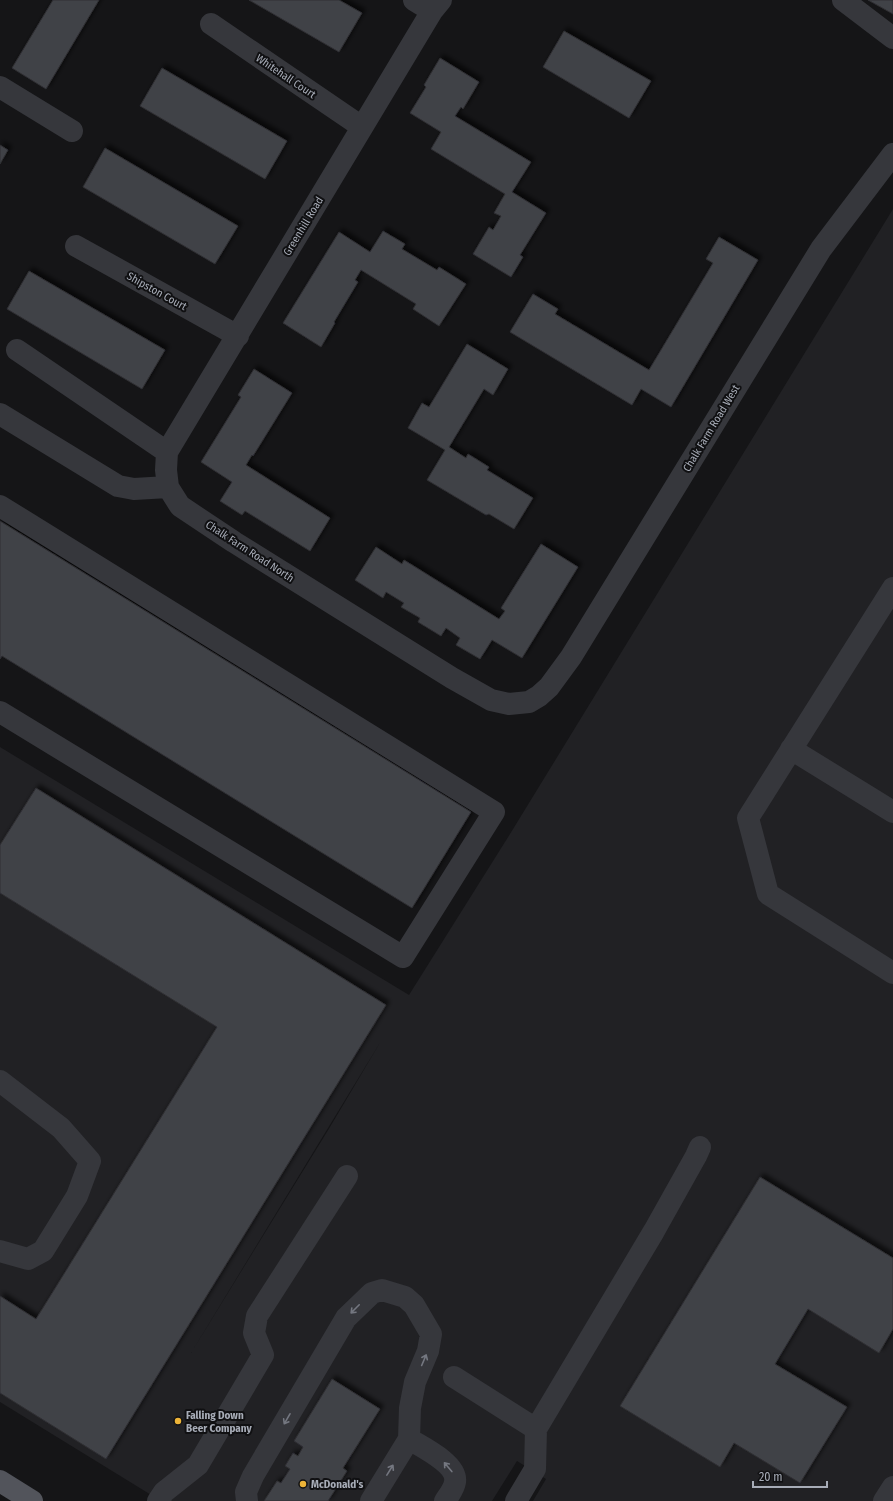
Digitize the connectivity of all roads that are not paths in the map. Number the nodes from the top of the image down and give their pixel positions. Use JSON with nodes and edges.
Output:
{"nodes":[{"id":1,"x":414,"y":0,"type":"edge"},
{"id":2,"x":843,"y":0,"type":"edge"},
{"id":3,"x":437,"y":6,"type":"edge"},
{"id":4,"x":211,"y":24,"type":"dead end"},
{"id":5,"x":893,"y":38,"type":"edge"},
{"id":6,"x":0,"y":87,"type":"edge"},
{"id":7,"x":362,"y":127,"type":"junction"},
{"id":8,"x":72,"y":131,"type":"dead end"},
{"id":9,"x":893,"y":154,"type":"edge"},
{"id":10,"x":76,"y":246,"type":"dead end"},
{"id":11,"x":238,"y":336,"type":"junction"},
{"id":12,"x":17,"y":350,"type":"dead end"},
{"id":13,"x":0,"y":414,"type":"edge"},
{"id":14,"x":167,"y":452,"type":"junction"},
{"id":15,"x":168,"y":487,"type":"junction"},
{"id":16,"x":0,"y":506,"type":"edge"},
{"id":17,"x":893,"y":588,"type":"edge"},
{"id":18,"x":529,"y":702,"type":"joint"},
{"id":19,"x":0,"y":712,"type":"edge"},
{"id":20,"x":792,"y":749,"type":"junction"},
{"id":21,"x":893,"y":812,"type":"edge"},
{"id":22,"x":893,"y":973,"type":"edge"},
{"id":23,"x":0,"y":1081,"type":"edge"},
{"id":24,"x":700,"y":1147,"type":"dead end"},
{"id":25,"x":347,"y":1176,"type":"dead end"},
{"id":26,"x":0,"y":1251,"type":"edge"},
{"id":27,"x":454,"y":1377,"type":"dead end"},
{"id":28,"x":536,"y":1429,"type":"junction"},
{"id":29,"x":409,"y":1438,"type":"junction"},
{"id":30,"x":0,"y":1481,"type":"edge"},
{"id":31,"x":893,"y":1487,"type":"edge"},
{"id":32,"x":32,"y":1501,"type":"edge"},
{"id":33,"x":158,"y":1501,"type":"edge"},
{"id":34,"x":247,"y":1501,"type":"edge"},
{"id":35,"x":371,"y":1501,"type":"edge"},
{"id":36,"x":445,"y":1501,"type":"edge"},
{"id":37,"x":516,"y":1501,"type":"edge"},
{"id":38,"x":884,"y":1501,"type":"edge"}],
"edges":[{"from":1,"to":3,"type":"street"},
{"from":2,"to":5,"type":"street"},
{"from":3,"to":7,"type":"street","name":"Greenhill Road"},
{"from":4,"to":7,"type":"street","name":"Whitehall Court"},
{"from":6,"to":8,"type":"street"},
{"from":7,"to":11,"type":"street","name":"Greenhill Road"},
{"from":9,"to":18,"type":"street","name":"Chalk Farm Road West"},
{"from":10,"to":11,"type":"street","name":"Shipston Court"},
{"from":11,"to":14,"type":"street","name":"Greenhill Road"},
{"from":12,"to":14,"type":"street"},
{"from":13,"to":15,"type":"street"},
{"from":14,"to":15,"type":"street","name":"Chalk Farm Road North"},
{"from":15,"to":18,"type":"street","name":"Chalk Farm Road North"},
{"from":16,"to":19,"type":"street"},
{"from":17,"to":20,"type":"street"},
{"from":20,"to":21,"type":"street"},
{"from":20,"to":22,"type":"street"},
{"from":23,"to":26,"type":"street"},
{"from":24,"to":28,"type":"street"},
{"from":25,"to":33,"type":"street"},
{"from":27,"to":28,"type":"street"},
{"from":28,"to":37,"type":"street"},
{"from":29,"to":34,"type":"street","one_way":true},
{"from":35,"to":29,"type":"street","one_way":true},
{"from":36,"to":29,"type":"street","one_way":true},
{"from":30,"to":32,"type":"main road"},
{"from":31,"to":38,"type":"street"}]}
